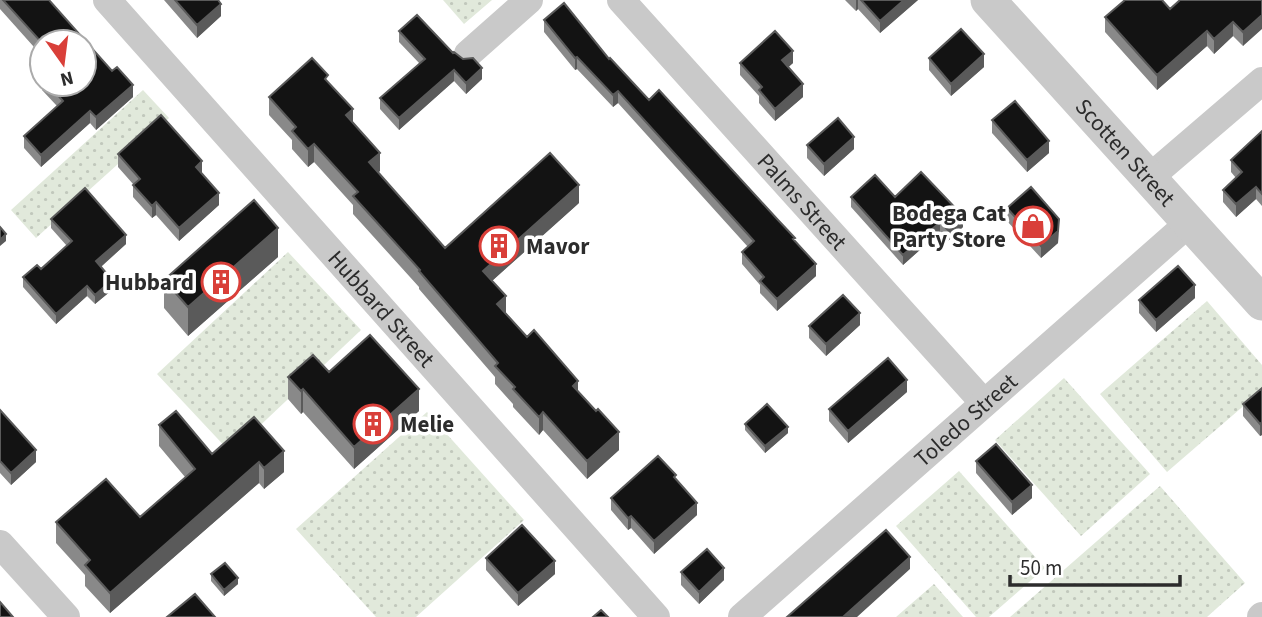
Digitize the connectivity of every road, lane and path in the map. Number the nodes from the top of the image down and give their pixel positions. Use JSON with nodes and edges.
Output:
{"nodes":[{"id":1,"x":107,"y":0,"type":"edge"},
{"id":2,"x":529,"y":0,"type":"edge"},
{"id":3,"x":621,"y":0,"type":"edge"},
{"id":4,"x":988,"y":0,"type":"edge"},
{"id":5,"x":468,"y":54,"type":"dead end"},
{"id":6,"x":1262,"y":81,"type":"edge"},
{"id":7,"x":1149,"y":178,"type":"junction"},
{"id":8,"x":1189,"y":223,"type":"junction"},
{"id":9,"x":1262,"y":303,"type":"edge"},
{"id":10,"x":984,"y":403,"type":"junction"},
{"id":11,"x":0,"y":544,"type":"edge"},
{"id":12,"x":66,"y":617,"type":"edge"},
{"id":13,"x":656,"y":617,"type":"edge"},
{"id":14,"x":742,"y":617,"type":"edge"}],
"edges":[{"from":1,"to":13,"type":"street","name":"Hubbard Street"},
{"from":2,"to":5,"type":"street"},
{"from":3,"to":10,"type":"street","name":"Palms Street"},
{"from":4,"to":7,"type":"street","name":"Scotten Street"},
{"from":6,"to":7,"type":"street"},
{"from":7,"to":8,"type":"street","name":"Scotten Street"},
{"from":8,"to":9,"type":"street","name":"Scotten Street"},
{"from":8,"to":10,"type":"street","name":"Toledo Street"},
{"from":10,"to":14,"type":"street","name":"Toledo Street"},
{"from":11,"to":12,"type":"street"}]}
